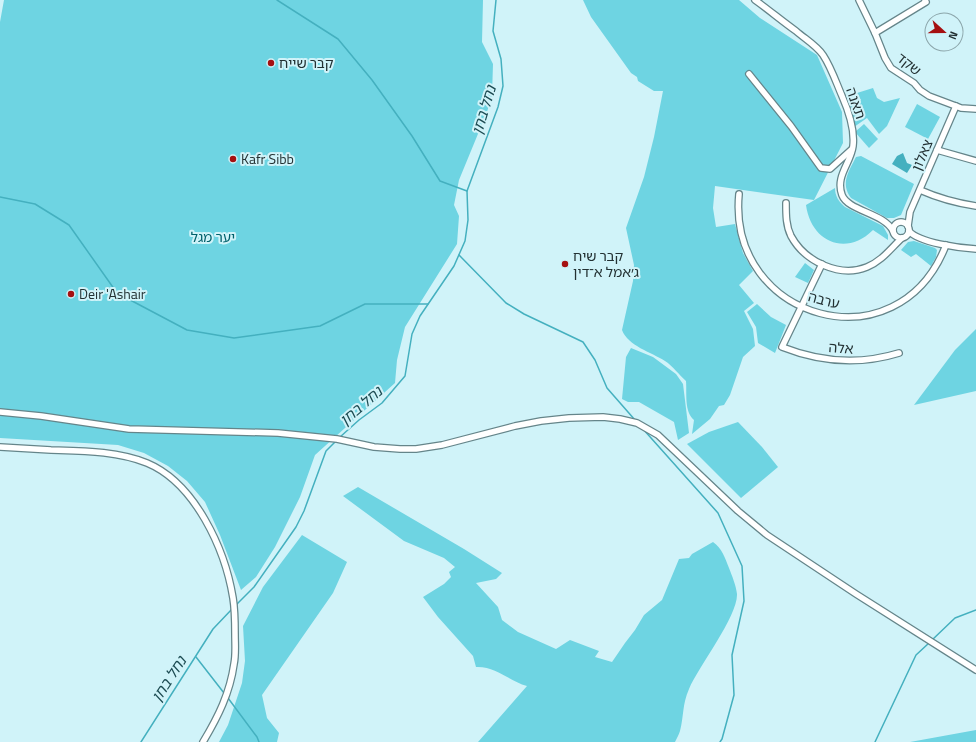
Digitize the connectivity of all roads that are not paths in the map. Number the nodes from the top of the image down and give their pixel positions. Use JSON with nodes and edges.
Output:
{"nodes":[{"id":1,"x":755,"y":0,"type":"edge"},
{"id":2,"x":859,"y":0,"type":"edge"},
{"id":3,"x":925,"y":0,"type":"edge"},
{"id":4,"x":875,"y":33,"type":"junction"},
{"id":5,"x":749,"y":74,"type":"dead end"},
{"id":6,"x":956,"y":106,"type":"junction"},
{"id":7,"x":976,"y":109,"type":"edge"},
{"id":8,"x":852,"y":149,"type":"junction"},
{"id":9,"x":937,"y":150,"type":"junction"},
{"id":10,"x":976,"y":161,"type":"edge"},
{"id":11,"x":920,"y":190,"type":"junction"},
{"id":12,"x":739,"y":194,"type":"dead end"},
{"id":13,"x":786,"y":204,"type":"dead end"},
{"id":14,"x":976,"y":206,"type":"edge"},
{"id":15,"x":910,"y":212,"type":"junction"},
{"id":16,"x":885,"y":222,"type":"junction"},
{"id":17,"x":899,"y":222,"type":"junction"},
{"id":18,"x":908,"y":228,"type":"junction"},
{"id":19,"x":893,"y":232,"type":"junction"},
{"id":20,"x":917,"y":236,"type":"junction"},
{"id":21,"x":904,"y":237,"type":"junction"},
{"id":22,"x":946,"y":245,"type":"junction"},
{"id":23,"x":976,"y":249,"type":"edge"},
{"id":24,"x":889,"y":250,"type":"junction"},
{"id":25,"x":822,"y":264,"type":"junction"},
{"id":26,"x":802,"y":306,"type":"junction"},
{"id":27,"x":899,"y":353,"type":"dead end"},
{"id":28,"x":0,"y":412,"type":"edge"},
{"id":29,"x":0,"y":447,"type":"edge"},
{"id":30,"x":976,"y":670,"type":"edge"},
{"id":31,"x":203,"y":742,"type":"edge"}],
"edges":[{"from":1,"to":8,"type":"street","name":"תאנה"},
{"from":2,"to":4,"type":"street","name":"שקד"},
{"from":3,"to":4,"type":"street"},
{"from":4,"to":6,"type":"street","name":"שקד"},
{"from":5,"to":8,"type":"street"},
{"from":6,"to":7,"type":"street","name":"שקד"},
{"from":6,"to":9,"type":"street","name":"צאלון"},
{"from":8,"to":16,"type":"street","name":"תאנה"},
{"from":9,"to":10,"type":"street"},
{"from":9,"to":11,"type":"street","name":"צאלון"},
{"from":11,"to":14,"type":"street"},
{"from":11,"to":15,"type":"street","name":"צאלון"},
{"from":12,"to":26,"type":"street","name":"ערבה"},
{"from":13,"to":25,"type":"street"},
{"from":15,"to":17,"type":"street","name":"צאלון"},
{"from":15,"to":18,"type":"street","name":"צאלון"},
{"from":16,"to":17,"type":"street","name":"תאנה"},
{"from":16,"to":19,"type":"street","name":"תאנה"},
{"from":17,"to":18,"type":"street"},
{"from":17,"to":19,"type":"street"},
{"from":18,"to":20,"type":"street"},
{"from":18,"to":21,"type":"street"},
{"from":19,"to":21,"type":"street"},
{"from":19,"to":24,"type":"street"},
{"from":20,"to":21,"type":"street"},
{"from":20,"to":22,"type":"street"},
{"from":21,"to":24,"type":"street"},
{"from":22,"to":23,"type":"street"},
{"from":22,"to":26,"type":"street","name":"ערבה"},
{"from":24,"to":25,"type":"street"},
{"from":25,"to":26,"type":"street"},
{"from":26,"to":27,"type":"street","name":"אלה"},
{"from":28,"to":30,"type":"street"},
{"from":29,"to":31,"type":"street"}]}
